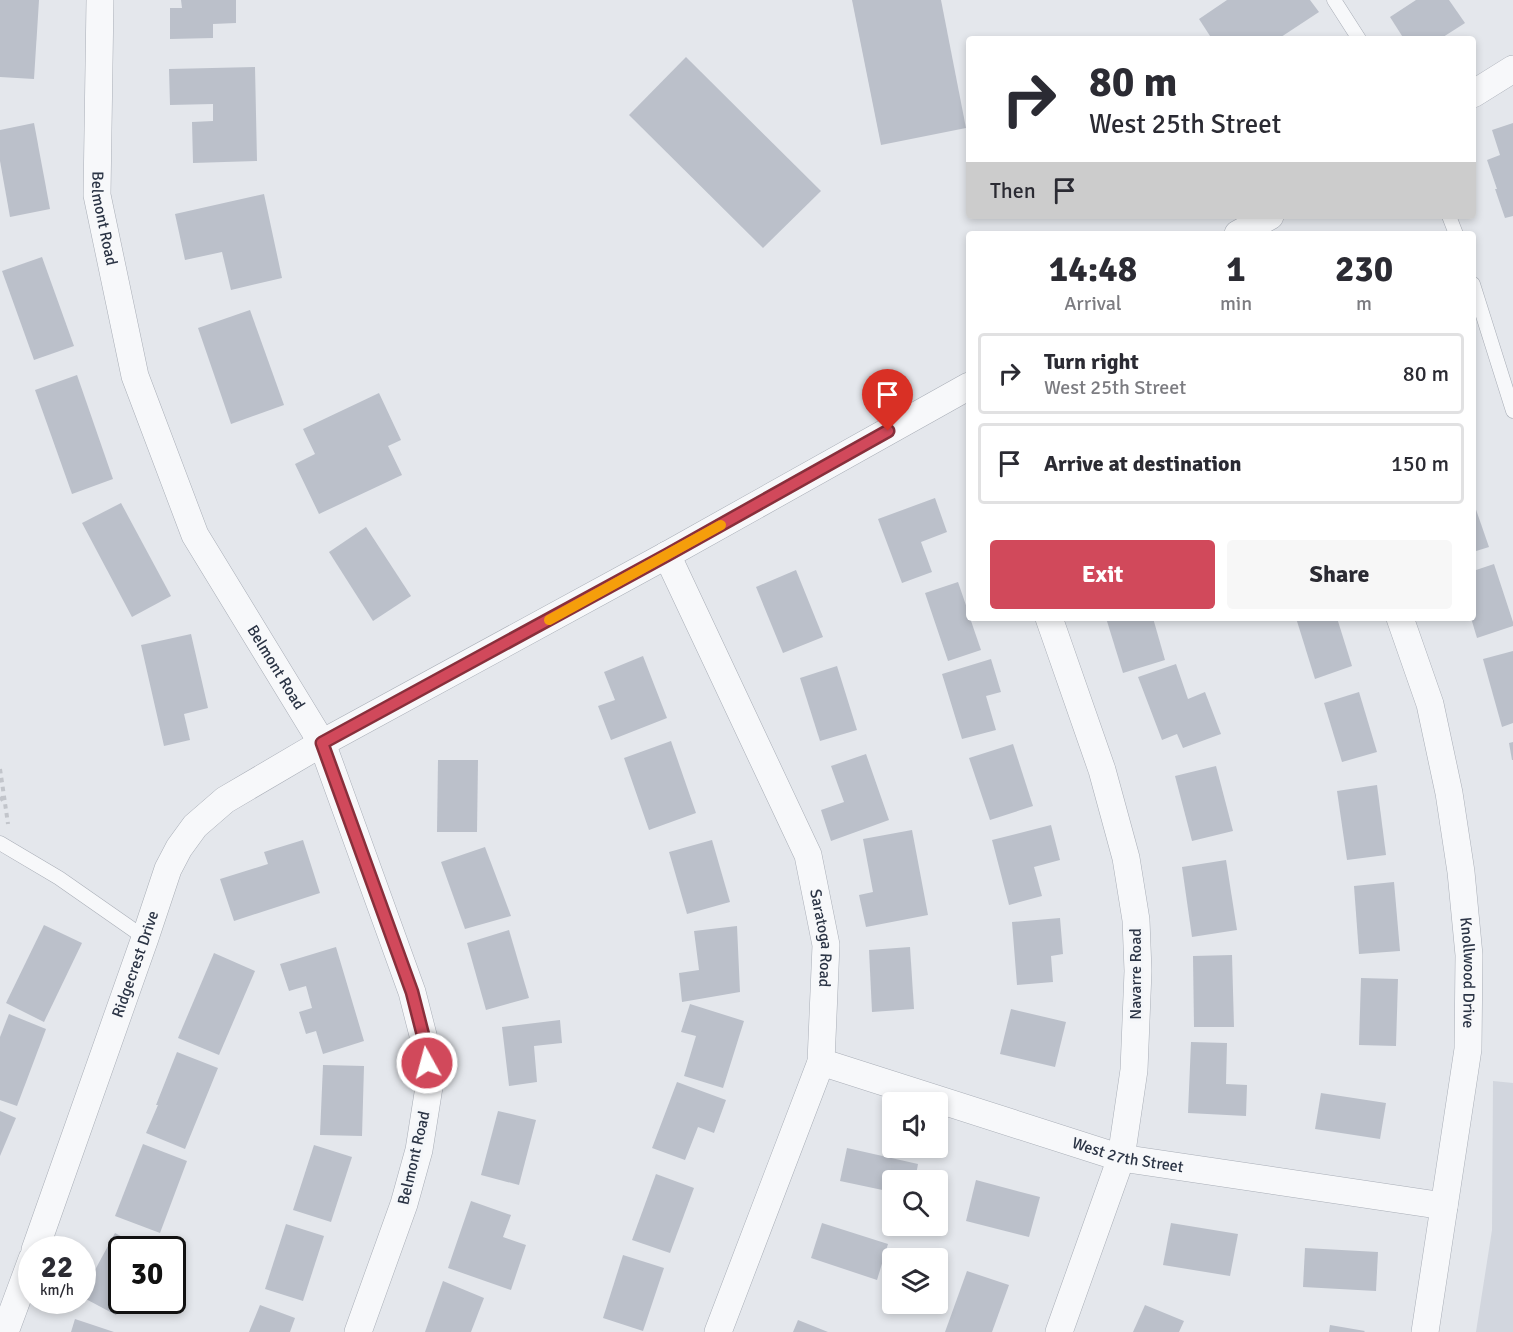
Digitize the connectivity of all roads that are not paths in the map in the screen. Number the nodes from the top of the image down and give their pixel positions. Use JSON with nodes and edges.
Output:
{"nodes":[{"id":1,"x":100,"y":0,"type":"edge"},
{"id":2,"x":1334,"y":0,"type":"edge"},
{"id":3,"x":1357,"y":36,"type":"edge"},
{"id":4,"x":1513,"y":69,"type":"edge"},
{"id":5,"x":1476,"y":92,"type":"edge"},
{"id":6,"x":1268,"y":223,"type":"edge"},
{"id":7,"x":1246,"y":231,"type":"edge"},
{"id":8,"x":1476,"y":294,"type":"edge"},
{"id":9,"x":966,"y":388,"type":"edge"},
{"id":10,"x":1513,"y":411,"type":"edge"},
{"id":11,"x":667,"y":555,"type":"junction"},
{"id":12,"x":1050,"y":621,"type":"edge"},
{"id":13,"x":1401,"y":621,"type":"edge"},
{"id":14,"x":322,"y":743,"type":"junction"},
{"id":15,"x":0,"y":843,"type":"edge"},
{"id":16,"x":145,"y":938,"type":"junction"},
{"id":17,"x":821,"y":1062,"type":"junction"},
{"id":18,"x":1121,"y":1158,"type":"junction"},
{"id":19,"x":1444,"y":1206,"type":"junction"},
{"id":20,"x":40,"y":1236,"type":"edge"},
{"id":21,"x":18,"y":1296,"type":"edge"},
{"id":22,"x":5,"y":1332,"type":"edge"},
{"id":23,"x":358,"y":1332,"type":"edge"},
{"id":24,"x":718,"y":1332,"type":"edge"},
{"id":25,"x":1059,"y":1332,"type":"edge"},
{"id":26,"x":1425,"y":1332,"type":"edge"}],
"edges":[{"from":1,"to":14,"type":"street","name":"Belmont Road"},
{"from":2,"to":3,"type":"lane"},
{"from":4,"to":5,"type":"street"},
{"from":6,"to":7,"type":"street"},
{"from":8,"to":10,"type":"lane"},
{"from":9,"to":11,"type":"street","name":"Ridgecrest Drive"},
{"from":11,"to":14,"type":"street","name":"Ridgecrest Drive"},
{"from":11,"to":17,"type":"street","name":"Saratoga Road"},
{"from":12,"to":18,"type":"street","name":"Navarre Road"},
{"from":13,"to":19,"type":"street","name":"Knollwood Drive"},
{"from":14,"to":16,"type":"street","name":"Ridgecrest Drive"},
{"from":14,"to":23,"type":"street","name":"Belmont Road"},
{"from":15,"to":16,"type":"lane"},
{"from":16,"to":20,"type":"street","name":"Ridgecrest Drive"},
{"from":17,"to":18,"type":"street","name":"West 27th Street"},
{"from":17,"to":24,"type":"street","name":"Saratoga Road"},
{"from":18,"to":19,"type":"street","name":"West 27th Street"},
{"from":18,"to":25,"type":"street","name":"Navarre Road"},
{"from":19,"to":26,"type":"street","name":"Knollwood Drive"},
{"from":21,"to":22,"type":"street"}]}
